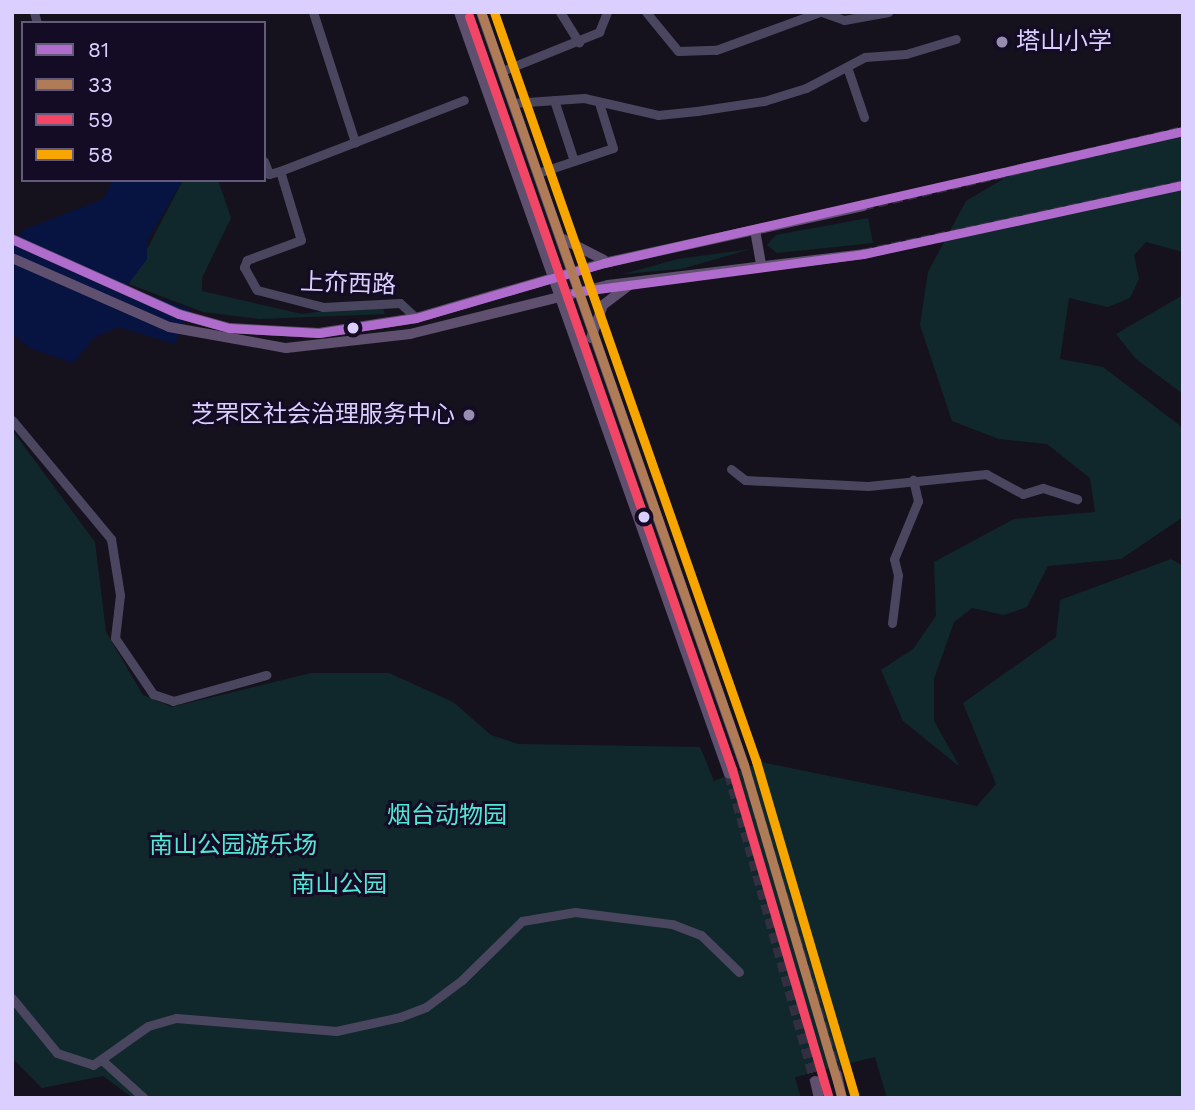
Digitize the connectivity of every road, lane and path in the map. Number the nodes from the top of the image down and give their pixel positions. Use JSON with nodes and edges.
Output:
{"nodes":[{"id":1,"x":313,"y":12,"type":"edge"},
{"id":2,"x":459,"y":12,"type":"edge"},
{"id":3,"x":481,"y":12,"type":"edge"},
{"id":4,"x":560,"y":12,"type":"edge"},
{"id":5,"x":607,"y":12,"type":"edge"},
{"id":6,"x":646,"y":12,"type":"edge"},
{"id":7,"x":821,"y":12,"type":"edge"},
{"id":8,"x":888,"y":12,"type":"edge"},
{"id":9,"x":956,"y":38,"type":"dead end"},
{"id":10,"x":579,"y":43,"type":"junction"},
{"id":11,"x":847,"y":67,"type":"junction"},
{"id":12,"x":502,"y":71,"type":"junction"},
{"id":13,"x":464,"y":100,"type":"dead end"},
{"id":14,"x":554,"y":100,"type":"junction"},
{"id":15,"x":513,"y":103,"type":"junction"},
{"id":16,"x":600,"y":106,"type":"junction"},
{"id":17,"x":864,"y":117,"type":"dead end"},
{"id":18,"x":355,"y":142,"type":"junction"},
{"id":19,"x":574,"y":161,"type":"junction"},
{"id":20,"x":266,"y":165,"type":"edge"},
{"id":21,"x":280,"y":171,"type":"junction"},
{"id":22,"x":538,"y":173,"type":"junction"},
{"id":23,"x":863,"y":206,"type":"tunnel mouth"},
{"id":24,"x":755,"y":230,"type":"junction"},
{"id":25,"x":560,"y":236,"type":"junction"},
{"id":26,"x":12,"y":239,"type":"edge"},
{"id":27,"x":863,"y":254,"type":"tunnel mouth"},
{"id":28,"x":12,"y":258,"type":"edge"},
{"id":29,"x":617,"y":260,"type":"junction"},
{"id":30,"x":761,"y":265,"type":"junction"},
{"id":31,"x":572,"y":272,"type":"junction"},
{"id":32,"x":551,"y":279,"type":"junction"},
{"id":33,"x":634,"y":284,"type":"junction"},
{"id":34,"x":576,"y":291,"type":"junction"},
{"id":35,"x":556,"y":297,"type":"junction"},
{"id":36,"x":416,"y":317,"type":"junction"},
{"id":37,"x":591,"y":338,"type":"junction"},
{"id":38,"x":12,"y":420,"type":"edge"},
{"id":39,"x":731,"y":470,"type":"dead end"},
{"id":40,"x":913,"y":480,"type":"junction"},
{"id":41,"x":1077,"y":499,"type":"dead end"},
{"id":42,"x":892,"y":623,"type":"dead end"},
{"id":43,"x":266,"y":675,"type":"dead end"},
{"id":44,"x":744,"y":765,"type":"tunnel mouth"},
{"id":45,"x":729,"y":774,"type":"tunnel mouth"},
{"id":46,"x":739,"y":972,"type":"dead end"},
{"id":47,"x":12,"y":998,"type":"edge"},
{"id":48,"x":103,"y":1061,"type":"junction"},
{"id":49,"x":837,"y":1075,"type":"tunnel mouth"},
{"id":50,"x":815,"y":1081,"type":"tunnel mouth"},
{"id":51,"x":144,"y":1098,"type":"edge"},
{"id":52,"x":819,"y":1098,"type":"edge"},
{"id":53,"x":842,"y":1098,"type":"edge"}],
"edges":[{"from":1,"to":18,"type":"street"},
{"from":2,"to":32,"type":"main road"},
{"from":3,"to":12,"type":"main road"},
{"from":4,"to":10,"type":"street"},
{"from":5,"to":10,"type":"street"},
{"from":6,"to":7,"type":"street"},
{"from":7,"to":8,"type":"street"},
{"from":9,"to":11,"type":"street"},
{"from":10,"to":12,"type":"street"},
{"from":11,"to":16,"type":"street"},
{"from":11,"to":17,"type":"street"},
{"from":12,"to":15,"type":"main road"},
{"from":13,"to":18,"type":"street"},
{"from":14,"to":15,"type":"street"},
{"from":14,"to":16,"type":"street"},
{"from":14,"to":19,"type":"street"},
{"from":15,"to":22,"type":"main road"},
{"from":16,"to":19,"type":"street"},
{"from":18,"to":21,"type":"street"},
{"from":19,"to":22,"type":"street"},
{"from":20,"to":21,"type":"street"},
{"from":21,"to":36,"type":"street","name":"上夼西路"},
{"from":22,"to":25,"type":"main road"},
{"from":23,"to":24,"type":"main road"},
{"from":24,"to":29,"type":"main road"},
{"from":24,"to":30,"type":"main road"},
{"from":25,"to":29,"type":"main road"},
{"from":25,"to":31,"type":"main road"},
{"from":26,"to":36,"type":"main road"},
{"from":27,"to":30,"type":"main road"},
{"from":28,"to":35,"type":"main road"},
{"from":29,"to":31,"type":"main road"},
{"from":30,"to":33,"type":"main road"},
{"from":31,"to":32,"type":"main road"},
{"from":31,"to":34,"type":"main road"},
{"from":32,"to":35,"type":"main road"},
{"from":32,"to":36,"type":"main road"},
{"from":33,"to":34,"type":"main road"},
{"from":33,"to":37,"type":"main road"},
{"from":34,"to":35,"type":"main road"},
{"from":34,"to":37,"type":"main road"},
{"from":35,"to":45,"type":"main road"},
{"from":37,"to":44,"type":"main road"},
{"from":38,"to":43,"type":"street"},
{"from":39,"to":40,"type":"street"},
{"from":40,"to":41,"type":"street"},
{"from":40,"to":42,"type":"street"},
{"from":46,"to":48,"type":"street"},
{"from":47,"to":48,"type":"street"},
{"from":48,"to":51,"type":"street"},
{"from":49,"to":53,"type":"main road"},
{"from":50,"to":52,"type":"main road"}]}
